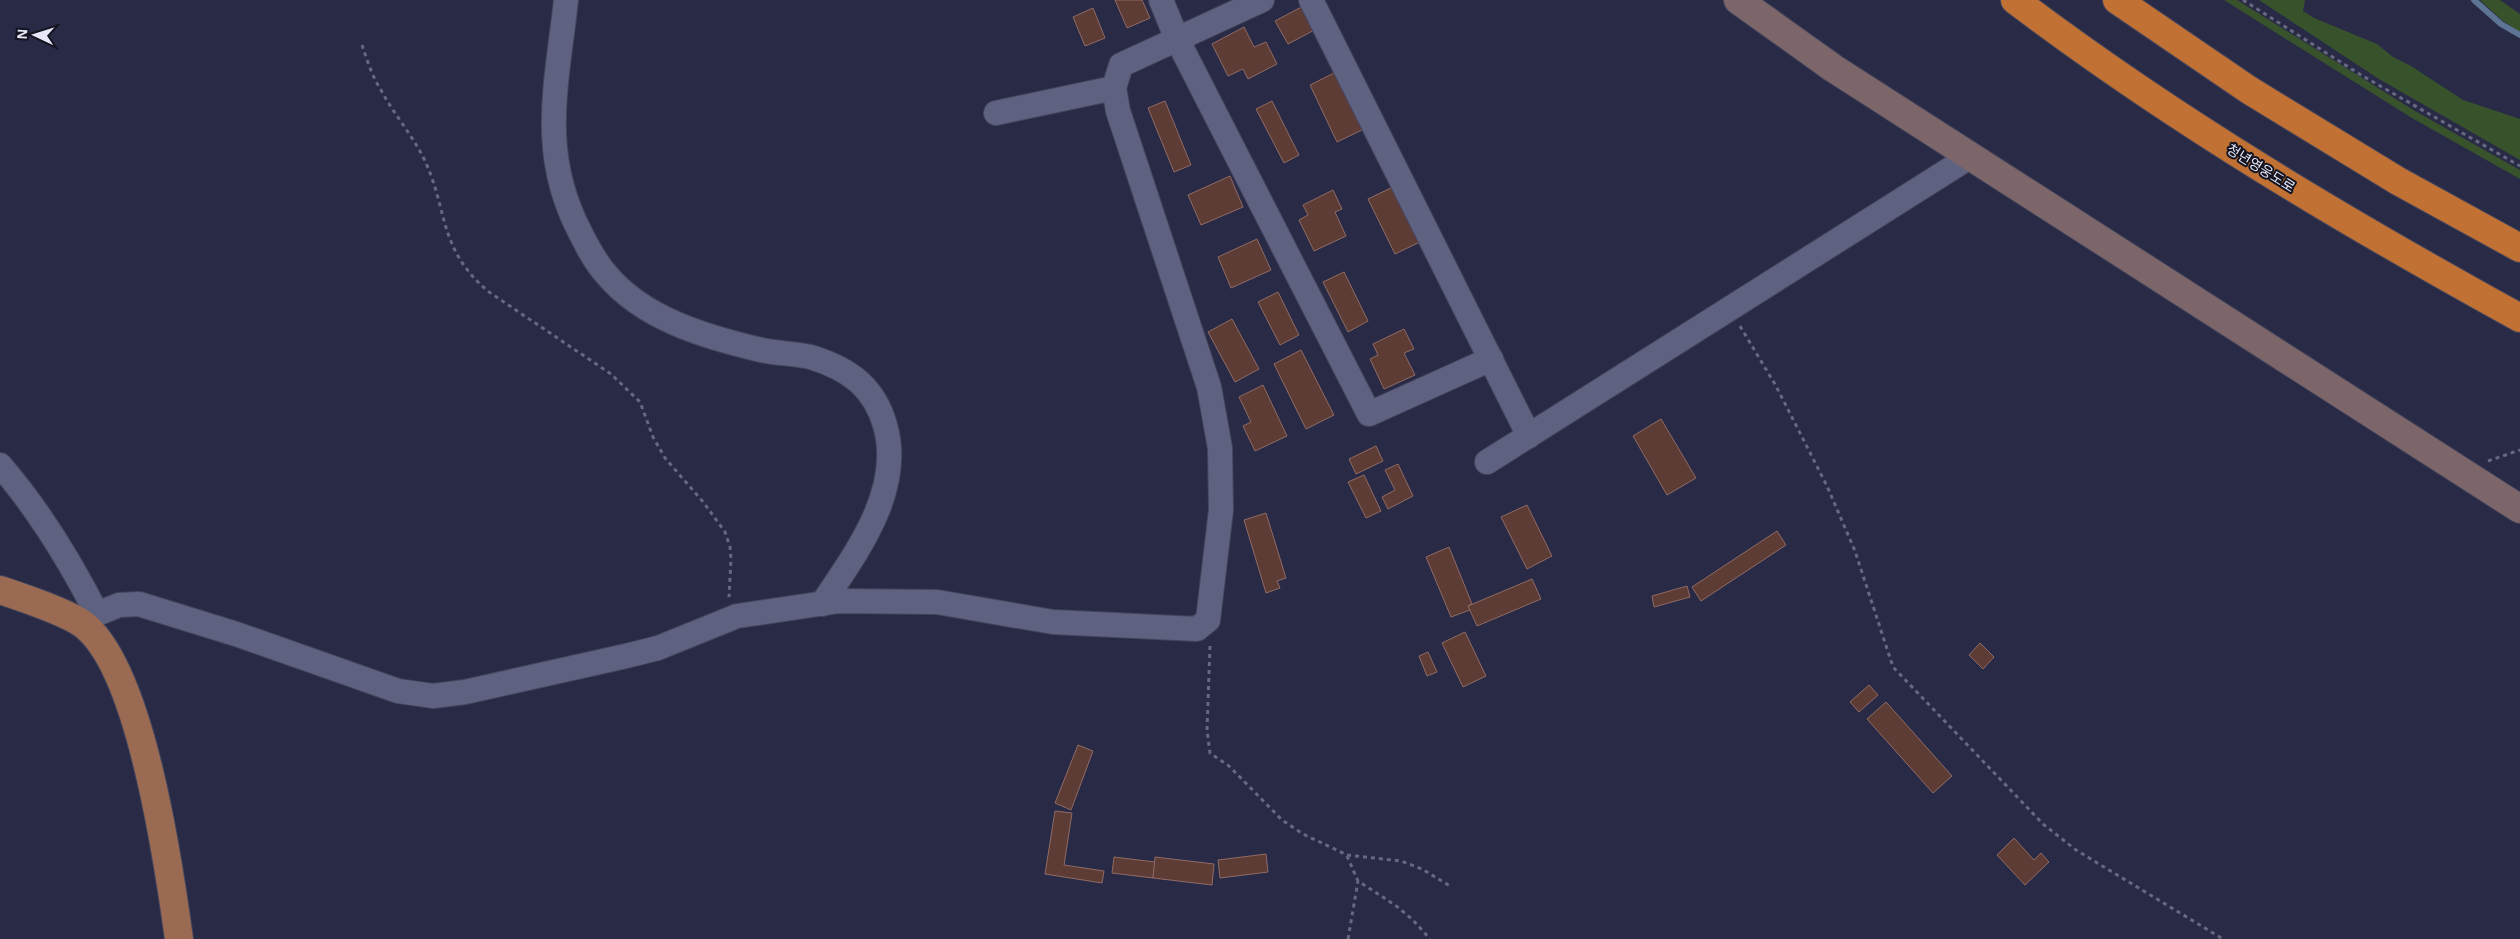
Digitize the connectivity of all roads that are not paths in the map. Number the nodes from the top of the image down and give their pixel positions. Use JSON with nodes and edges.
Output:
{"nodes":[{"id":1,"x":566,"y":0,"type":"edge"},
{"id":2,"x":1161,"y":0,"type":"edge"},
{"id":3,"x":1262,"y":0,"type":"edge"},
{"id":4,"x":1311,"y":0,"type":"edge"},
{"id":5,"x":1738,"y":0,"type":"edge"},
{"id":6,"x":2015,"y":0,"type":"edge"},
{"id":7,"x":2117,"y":0,"type":"edge"},
{"id":8,"x":1177,"y":39,"type":"junction"},
{"id":9,"x":1114,"y":88,"type":"junction"},
{"id":10,"x":996,"y":113,"type":"dead end"},
{"id":11,"x":1971,"y":156,"type":"junction"},
{"id":12,"x":2520,"y":248,"type":"edge"},
{"id":13,"x":2520,"y":318,"type":"edge"},
{"id":14,"x":1490,"y":359,"type":"junction"},
{"id":15,"x":1529,"y":436,"type":"junction"},
{"id":16,"x":1487,"y":462,"type":"dead end"},
{"id":17,"x":0,"y":465,"type":"edge"},
{"id":18,"x":2520,"y":509,"type":"edge"},
{"id":19,"x":853,"y":559,"type":"junction"},
{"id":20,"x":0,"y":590,"type":"edge"},
{"id":21,"x":868,"y":600,"type":"junction"},
{"id":22,"x":822,"y":604,"type":"junction"},
{"id":23,"x":90,"y":619,"type":"junction"},
{"id":24,"x":179,"y":939,"type":"edge"}],
"edges":[{"from":1,"to":19,"type":"street"},
{"from":2,"to":8,"type":"street"},
{"from":3,"to":8,"type":"street"},
{"from":4,"to":14,"type":"street"},
{"from":5,"to":11,"type":"main road"},
{"from":6,"to":13,"type":"highway","name":"청년영웅도로"},
{"from":7,"to":12,"type":"highway"},
{"from":8,"to":9,"type":"street"},
{"from":8,"to":14,"type":"street"},
{"from":9,"to":10,"type":"street"},
{"from":9,"to":21,"type":"street"},
{"from":11,"to":15,"type":"street"},
{"from":11,"to":18,"type":"main road"},
{"from":14,"to":15,"type":"street"},
{"from":15,"to":16,"type":"street"},
{"from":17,"to":23,"type":"street"},
{"from":19,"to":21,"type":"street"},
{"from":19,"to":22,"type":"street"},
{"from":20,"to":23,"type":"main road"},
{"from":21,"to":22,"type":"street"},
{"from":22,"to":23,"type":"street"},
{"from":23,"to":24,"type":"main road"}]}
